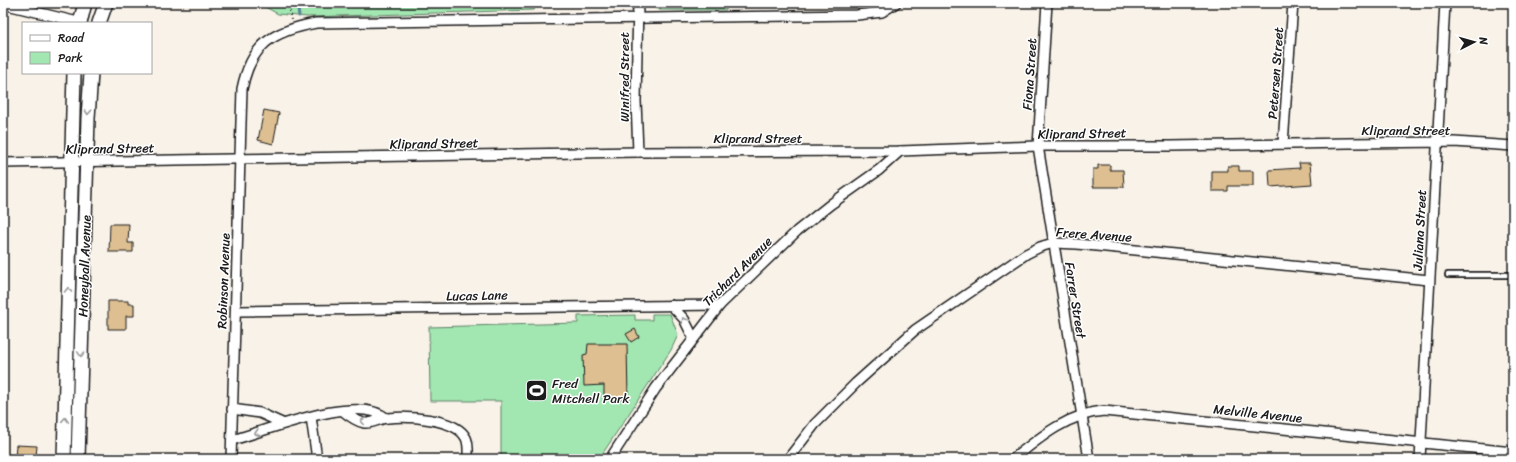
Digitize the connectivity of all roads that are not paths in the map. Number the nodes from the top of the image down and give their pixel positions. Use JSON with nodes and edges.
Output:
{"nodes":[{"id":1,"x":85,"y":3,"type":"edge"},
{"id":2,"x":106,"y":3,"type":"edge"},
{"id":3,"x":638,"y":3,"type":"edge"},
{"id":4,"x":896,"y":3,"type":"edge"},
{"id":5,"x":1047,"y":3,"type":"edge"},
{"id":6,"x":1293,"y":3,"type":"edge"},
{"id":7,"x":1445,"y":3,"type":"edge"},
{"id":8,"x":3,"y":4,"type":"edge"},
{"id":9,"x":637,"y":19,"type":"junction"},
{"id":10,"x":77,"y":22,"type":"edge"},
{"id":11,"x":81,"y":22,"type":"edge"},
{"id":12,"x":99,"y":22,"type":"edge"},
{"id":13,"x":74,"y":74,"type":"edge"},
{"id":14,"x":91,"y":74,"type":"edge"},
{"id":15,"x":1437,"y":142,"type":"junction"},
{"id":16,"x":1283,"y":144,"type":"junction"},
{"id":17,"x":1038,"y":146,"type":"junction"},
{"id":18,"x":1513,"y":146,"type":"edge"},
{"id":19,"x":900,"y":151,"type":"junction"},
{"id":20,"x":638,"y":152,"type":"junction"},
{"id":21,"x":240,"y":159,"type":"junction"},
{"id":22,"x":71,"y":161,"type":"junction"},
{"id":23,"x":87,"y":161,"type":"junction"},
{"id":24,"x":3,"y":162,"type":"edge"},
{"id":25,"x":1053,"y":243,"type":"junction"},
{"id":26,"x":1448,"y":275,"type":"dead end"},
{"id":27,"x":1513,"y":275,"type":"edge"},
{"id":28,"x":1429,"y":280,"type":"junction"},
{"id":29,"x":671,"y":305,"type":"junction"},
{"id":30,"x":720,"y":305,"type":"junction"},
{"id":31,"x":236,"y":311,"type":"junction"},
{"id":32,"x":68,"y":328,"type":"junction"},
{"id":33,"x":82,"y":329,"type":"junction"},
{"id":34,"x":694,"y":337,"type":"junction"},
{"id":35,"x":232,"y":409,"type":"junction"},
{"id":36,"x":343,"y":411,"type":"junction"},
{"id":37,"x":1081,"y":414,"type":"junction"},
{"id":38,"x":311,"y":417,"type":"junction"},
{"id":39,"x":386,"y":418,"type":"junction"},
{"id":40,"x":282,"y":423,"type":"junction"},
{"id":41,"x":232,"y":440,"type":"junction"},
{"id":42,"x":1421,"y":443,"type":"junction"},
{"id":43,"x":1513,"y":452,"type":"edge"},
{"id":44,"x":64,"y":459,"type":"edge"},
{"id":45,"x":78,"y":459,"type":"edge"},
{"id":46,"x":231,"y":459,"type":"edge"},
{"id":47,"x":317,"y":459,"type":"edge"},
{"id":48,"x":468,"y":459,"type":"edge"},
{"id":49,"x":610,"y":459,"type":"edge"},
{"id":50,"x":788,"y":459,"type":"edge"},
{"id":51,"x":1013,"y":459,"type":"edge"},
{"id":52,"x":1089,"y":459,"type":"edge"},
{"id":53,"x":1420,"y":459,"type":"edge"}],
"edges":[{"from":1,"to":11,"type":"street"},
{"from":2,"to":12,"type":"street"},
{"from":3,"to":9,"type":"street","name":"Winifred Street"},
{"from":4,"to":9,"type":"street","name":"Robinson Avenue"},
{"from":5,"to":17,"type":"street","name":"Fiona Street"},
{"from":6,"to":16,"type":"street","name":"Petersen Street"},
{"from":7,"to":15,"type":"street","name":"Juliana Street"},
{"from":8,"to":10,"type":"street"},
{"from":9,"to":20,"type":"street","name":"Winifred Street"},
{"from":9,"to":21,"type":"street","name":"Robinson Avenue"},
{"from":13,"to":22,"type":"street","name":"Honeyball Avenue"},
{"from":14,"to":23,"type":"street","name":"Honeyball Avenue","one_way":true},
{"from":15,"to":16,"type":"street","name":"Kliprand Street"},
{"from":15,"to":18,"type":"street","name":"Kliprand Street"},
{"from":15,"to":28,"type":"street","name":"Juliana Street"},
{"from":16,"to":17,"type":"street","name":"Kliprand Street"},
{"from":17,"to":19,"type":"street","name":"Kliprand Street"},
{"from":17,"to":25,"type":"street","name":"Farrer Street"},
{"from":19,"to":20,"type":"street","name":"Kliprand Street"},
{"from":19,"to":30,"type":"street","name":"Trichard Avenue"},
{"from":20,"to":21,"type":"street","name":"Kliprand Street"},
{"from":21,"to":23,"type":"street","name":"Kliprand Street"},
{"from":21,"to":31,"type":"street","name":"Robinson Avenue"},
{"from":22,"to":23,"type":"street","name":"Kliprand Street"},
{"from":22,"to":24,"type":"street","name":"Kliprand Street"},
{"from":32,"to":22,"type":"street","name":"Honeyball Avenue","one_way":true},
{"from":23,"to":33,"type":"street","name":"Honeyball Avenue"},
{"from":25,"to":28,"type":"street","name":"Frere Avenue"},
{"from":25,"to":37,"type":"street","name":"Farrer Street"},
{"from":25,"to":50,"type":"street","name":"Frere Avenue"},
{"from":26,"to":27,"type":"lane"},
{"from":28,"to":42,"type":"street","name":"Juliana Street"},
{"from":29,"to":30,"type":"street","name":"Lucas Lane"},
{"from":29,"to":31,"type":"street","name":"Lucas Lane"},
{"from":34,"to":29,"type":"street","one_way":true},
{"from":30,"to":34,"type":"street","name":"Trichard Avenue"},
{"from":31,"to":35,"type":"street","name":"Robinson Avenue"},
{"from":32,"to":33,"type":"street"},
{"from":44,"to":32,"type":"street","name":"Honeyball Avenue","one_way":true},
{"from":33,"to":45,"type":"street","name":"Honeyball Avenue","one_way":true},
{"from":34,"to":49,"type":"street","name":"Trichard Avenue"},
{"from":35,"to":40,"type":"street"},
{"from":35,"to":41,"type":"street","name":"Robinson Avenue"},
{"from":36,"to":38,"type":"street"},
{"from":36,"to":39,"type":"street"},
{"from":39,"to":36,"type":"street","one_way":true},
{"from":37,"to":42,"type":"street","name":"Melville Avenue"},
{"from":37,"to":51,"type":"street","name":"Melville Avenue"},
{"from":37,"to":52,"type":"street","name":"Farrer Street"},
{"from":38,"to":40,"type":"street"},
{"from":38,"to":47,"type":"street"},
{"from":39,"to":48,"type":"street"},
{"from":40,"to":41,"type":"street","one_way":true},
{"from":41,"to":46,"type":"street","name":"Robinson Avenue"},
{"from":42,"to":43,"type":"street","name":"Melville Avenue"},
{"from":42,"to":53,"type":"street","name":"Juliana Street"}]}
